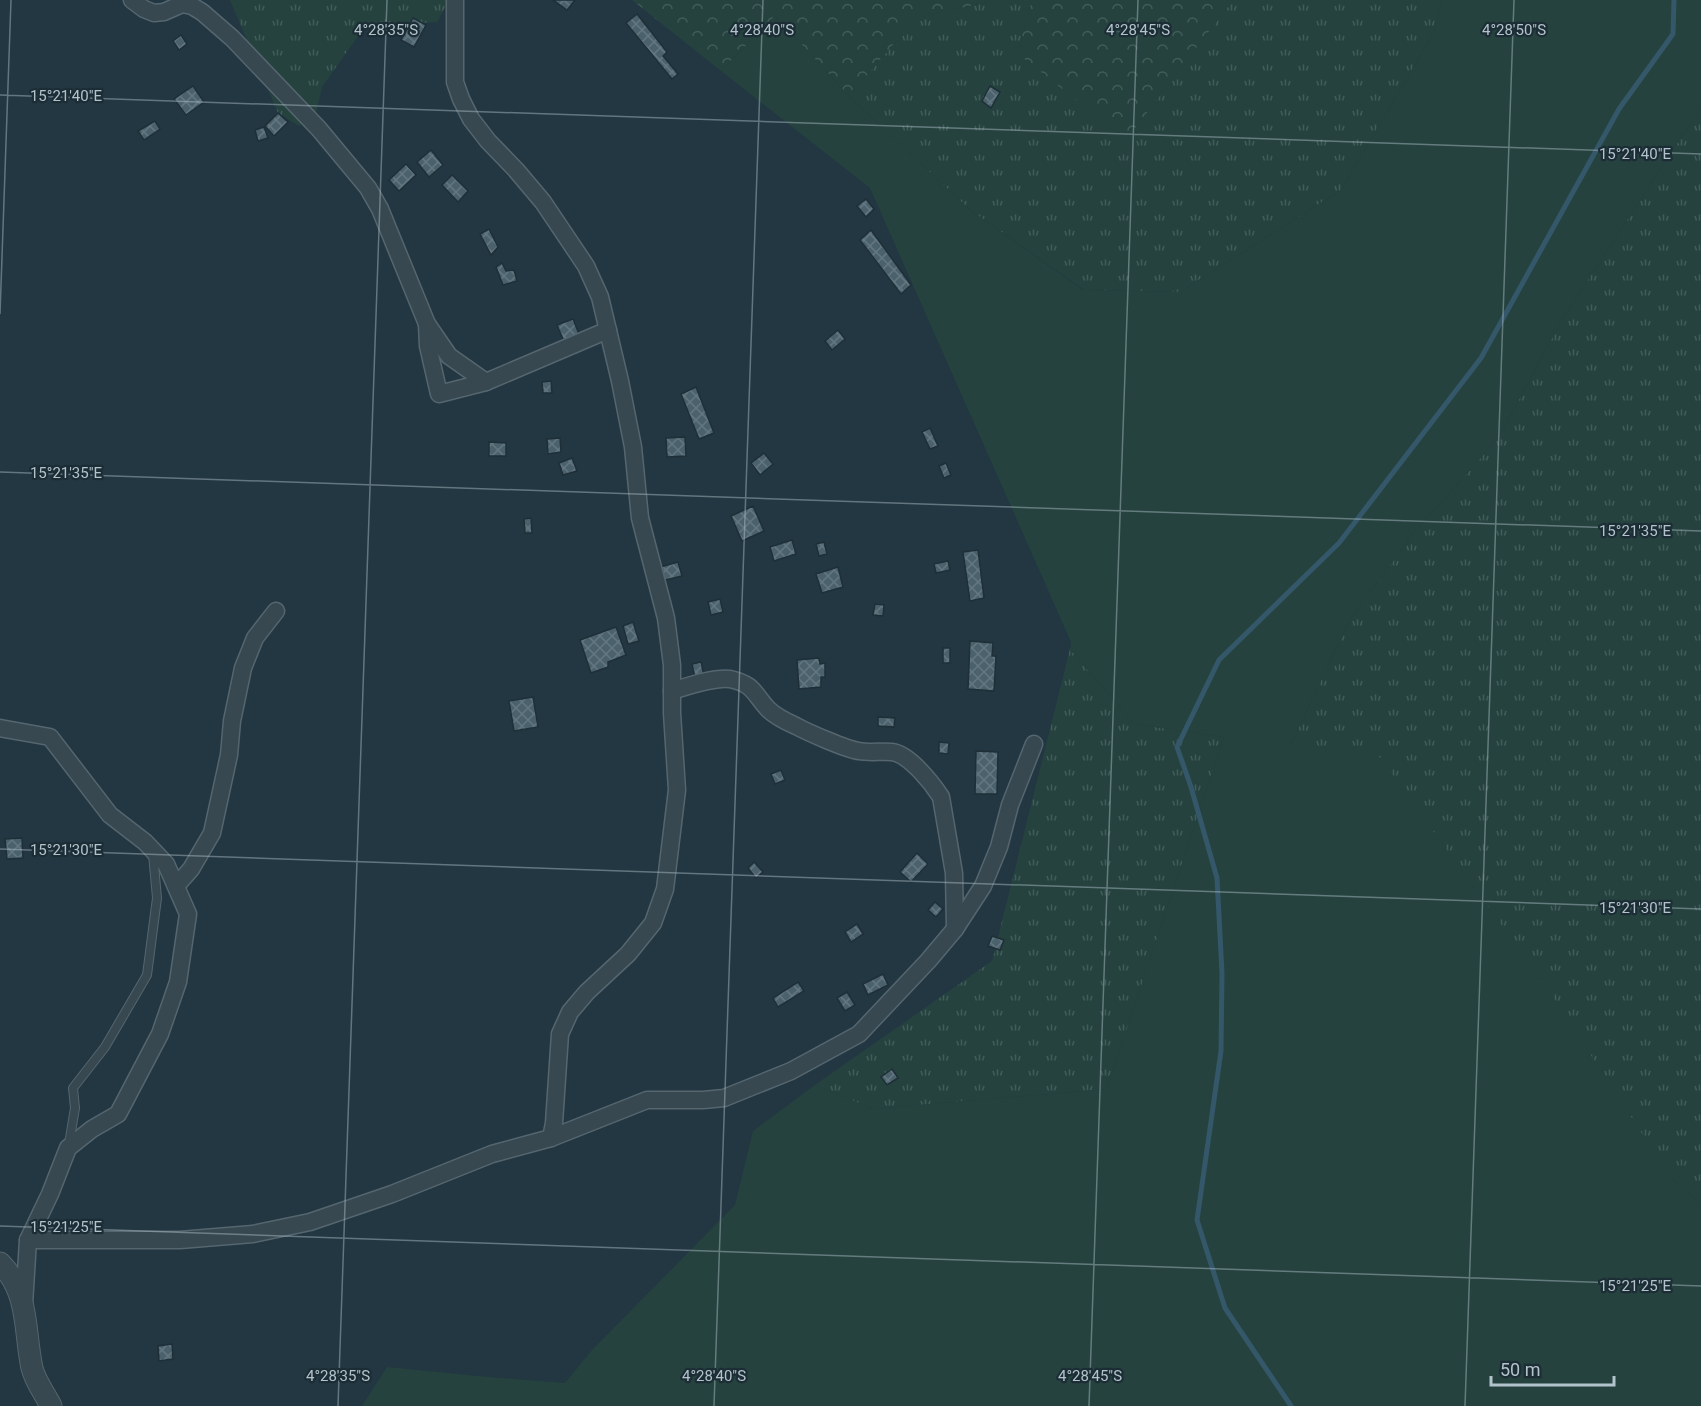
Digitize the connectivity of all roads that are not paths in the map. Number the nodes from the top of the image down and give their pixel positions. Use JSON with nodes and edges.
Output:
{"nodes":[{"id":1,"x":132,"y":0,"type":"edge"},
{"id":2,"x":455,"y":0,"type":"edge"},
{"id":3,"x":427,"y":324,"type":"junction"},
{"id":4,"x":608,"y":330,"type":"junction"},
{"id":5,"x":486,"y":382,"type":"junction"},
{"id":6,"x":276,"y":611,"type":"dead end"},
{"id":7,"x":672,"y":691,"type":"junction"},
{"id":8,"x":0,"y":728,"type":"edge"},
{"id":9,"x":1034,"y":744,"type":"dead end"},
{"id":10,"x":152,"y":849,"type":"junction"},
{"id":11,"x":176,"y":886,"type":"junction"},
{"id":12,"x":955,"y":929,"type":"junction"},
{"id":13,"x":551,"y":1138,"type":"junction"},
{"id":14,"x":68,"y":1148,"type":"junction"},
{"id":15,"x":28,"y":1239,"type":"junction"},
{"id":16,"x":0,"y":1263,"type":"edge"},
{"id":17,"x":24,"y":1306,"type":"junction"},
{"id":18,"x":51,"y":1406,"type":"edge"}],
"edges":[{"from":1,"to":3,"type":"street"},
{"from":2,"to":4,"type":"street"},
{"from":3,"to":5,"type":"street"},
{"from":3,"to":5,"type":"street"},
{"from":4,"to":5,"type":"street"},
{"from":4,"to":7,"type":"street"},
{"from":6,"to":11,"type":"street"},
{"from":7,"to":12,"type":"street"},
{"from":7,"to":13,"type":"street"},
{"from":8,"to":10,"type":"street"},
{"from":9,"to":12,"type":"street"},
{"from":10,"to":11,"type":"street"},
{"from":10,"to":14,"type":"lane"},
{"from":11,"to":14,"type":"street"},
{"from":12,"to":13,"type":"street"},
{"from":13,"to":15,"type":"street"},
{"from":14,"to":15,"type":"street"},
{"from":15,"to":17,"type":"street"},
{"from":16,"to":17,"type":"street"},
{"from":17,"to":18,"type":"street"}]}
